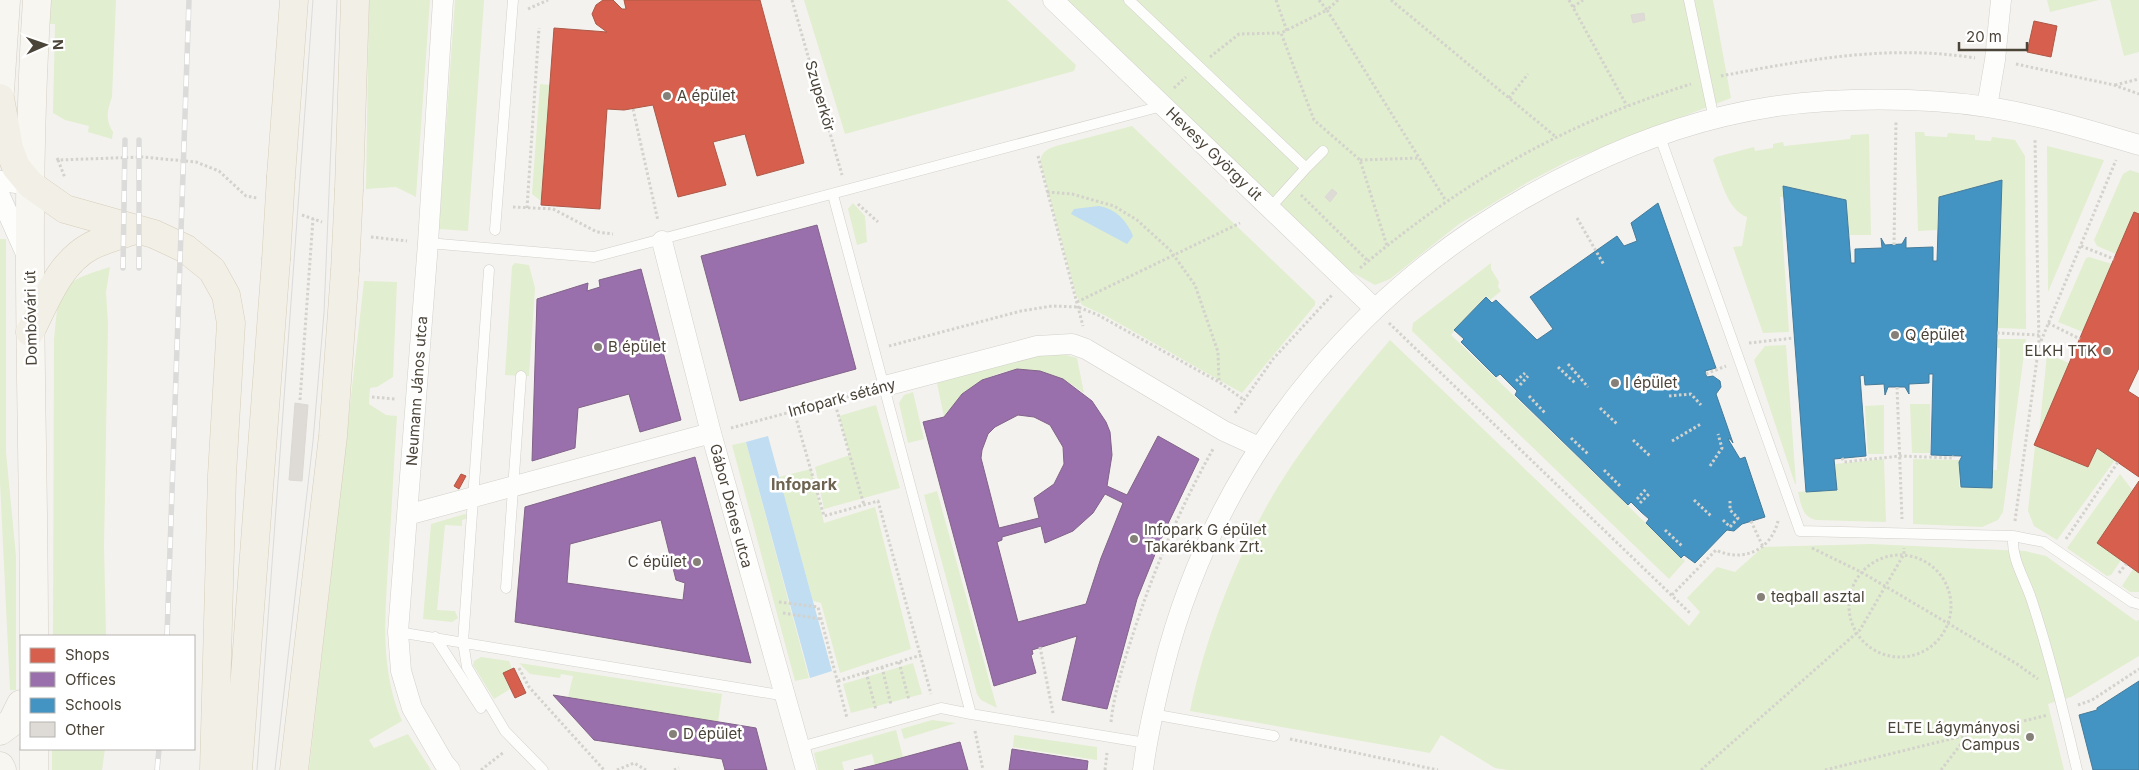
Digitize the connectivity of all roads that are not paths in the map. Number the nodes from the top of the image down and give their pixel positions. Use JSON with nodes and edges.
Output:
{"nodes":[{"id":1,"x":6,"y":0,"type":"edge"},
{"id":2,"x":37,"y":0,"type":"edge"},
{"id":3,"x":294,"y":0,"type":"edge"},
{"id":4,"x":354,"y":0,"type":"edge"},
{"id":5,"x":443,"y":0,"type":"edge"},
{"id":6,"x":513,"y":0,"type":"edge"},
{"id":7,"x":1053,"y":0,"type":"edge"},
{"id":8,"x":1129,"y":0,"type":"edge"},
{"id":9,"x":1689,"y":0,"type":"edge"},
{"id":10,"x":2001,"y":0,"type":"edge"},
{"id":11,"x":0,"y":91,"type":"edge"},
{"id":12,"x":0,"y":98,"type":"edge"},
{"id":13,"x":1162,"y":106,"type":"junction"},
{"id":14,"x":1987,"y":107,"type":"junction"},
{"id":15,"x":1714,"y":119,"type":"junction"},
{"id":16,"x":1659,"y":134,"type":"junction"},
{"id":17,"x":2131,"y":143,"type":"edge"},
{"id":18,"x":1323,"y":151,"type":"dead end"},
{"id":19,"x":1306,"y":168,"type":"junction"},
{"id":20,"x":0,"y":181,"type":"edge"},
{"id":21,"x":31,"y":185,"type":"junction"},
{"id":22,"x":833,"y":195,"type":"junction"},
{"id":23,"x":0,"y":196,"type":"edge"},
{"id":24,"x":1270,"y":208,"type":"junction"},
{"id":25,"x":135,"y":230,"type":"junction"},
{"id":26,"x":495,"y":230,"type":"dead end"},
{"id":27,"x":662,"y":240,"type":"junction"},
{"id":28,"x":428,"y":243,"type":"junction"},
{"id":29,"x":30,"y":262,"type":"junction"},
{"id":30,"x":489,"y":270,"type":"dead end"},
{"id":31,"x":1375,"y":309,"type":"junction"},
{"id":32,"x":30,"y":332,"type":"junction"},
{"id":33,"x":521,"y":376,"type":"dead end"},
{"id":34,"x":885,"y":386,"type":"junction"},
{"id":35,"x":711,"y":433,"type":"junction"},
{"id":36,"x":1259,"y":447,"type":"junction"},
{"id":37,"x":514,"y":486,"type":"junction"},
{"id":38,"x":475,"y":497,"type":"junction"},
{"id":39,"x":407,"y":515,"type":"junction"},
{"id":40,"x":2012,"y":536,"type":"junction"},
{"id":41,"x":506,"y":588,"type":"dead end"},
{"id":42,"x":2139,"y":604,"type":"edge"},
{"id":43,"x":398,"y":632,"type":"junction"},
{"id":44,"x":34,"y":635,"type":"edge"},
{"id":45,"x":435,"y":636,"type":"junction"},
{"id":46,"x":463,"y":642,"type":"junction"},
{"id":47,"x":786,"y":696,"type":"junction"},
{"id":48,"x":20,"y":706,"type":"edge"},
{"id":49,"x":481,"y":708,"type":"dead end"},
{"id":50,"x":971,"y":714,"type":"junction"},
{"id":51,"x":1152,"y":714,"type":"junction"},
{"id":52,"x":0,"y":731,"type":"edge"},
{"id":53,"x":1274,"y":736,"type":"road end"},
{"id":54,"x":1146,"y":743,"type":"junction"},
{"id":55,"x":800,"y":747,"type":"junction"},
{"id":56,"x":34,"y":750,"type":"edge"},
{"id":57,"x":0,"y":766,"type":"edge"},
{"id":58,"x":2,"y":770,"type":"edge"},
{"id":59,"x":34,"y":770,"type":"edge"},
{"id":60,"x":214,"y":770,"type":"edge"},
{"id":61,"x":238,"y":770,"type":"edge"},
{"id":62,"x":294,"y":770,"type":"edge"},
{"id":63,"x":450,"y":770,"type":"edge"},
{"id":64,"x":543,"y":770,"type":"edge"},
{"id":65,"x":806,"y":770,"type":"edge"},
{"id":66,"x":1143,"y":770,"type":"edge"},
{"id":67,"x":2077,"y":770,"type":"edge"}],
"edges":[{"from":1,"to":11,"type":"main road"},
{"from":2,"to":21,"type":"main road","name":"Dombóvári út"},
{"from":3,"to":61,"type":"main road","bridge":true},
{"from":4,"to":62,"type":"main road","bridge":true},
{"from":5,"to":28,"type":"street","name":"Neumann János utca"},
{"from":6,"to":26,"type":"lane"},
{"from":7,"to":13,"type":"street","name":"Hevesy György út"},
{"from":8,"to":19,"type":"lane"},
{"from":9,"to":15,"type":"lane"},
{"from":10,"to":14,"type":"street"},
{"from":12,"to":21,"type":"main road"},
{"from":13,"to":22,"type":"lane"},
{"from":13,"to":24,"type":"street","name":"Hevesy György út"},
{"from":14,"to":15,"type":"street"},
{"from":14,"to":17,"type":"street"},
{"from":15,"to":16,"type":"street"},
{"from":16,"to":31,"type":"street"},
{"from":16,"to":40,"type":"lane"},
{"from":18,"to":19,"type":"lane"},
{"from":19,"to":24,"type":"lane"},
{"from":20,"to":21,"type":"street"},
{"from":21,"to":25,"type":"main road"},
{"from":21,"to":29,"type":"main road","name":"Dombóvári út"},
{"from":22,"to":27,"type":"lane"},
{"from":22,"to":34,"type":"lane"},
{"from":23,"to":29,"type":"street"},
{"from":24,"to":31,"type":"street","name":"Hevesy György út"},
{"from":25,"to":32,"type":"main road"},
{"from":25,"to":60,"type":"main road"},
{"from":27,"to":28,"type":"lane"},
{"from":27,"to":35,"type":"street","name":"Gábor Dénes utca"},
{"from":28,"to":39,"type":"street","name":"Neumann János utca"},
{"from":29,"to":32,"type":"main road","name":"Dombóvári út"},
{"from":30,"to":38,"type":"lane"},
{"from":31,"to":36,"type":"street"},
{"from":32,"to":44,"type":"main road","name":"Dombóvári út"},
{"from":33,"to":37,"type":"lane"},
{"from":34,"to":36,"type":"street","name":"Infopark sétány"},
{"from":34,"to":50,"type":"lane"},
{"from":35,"to":37,"type":"street"},
{"from":35,"to":47,"type":"street","name":"Gábor Dénes utca"},
{"from":36,"to":51,"type":"street"},
{"from":37,"to":38,"type":"street"},
{"from":37,"to":41,"type":"lane"},
{"from":38,"to":39,"type":"street"},
{"from":38,"to":46,"type":"lane"},
{"from":39,"to":43,"type":"street","name":"Neumann János utca"},
{"from":40,"to":42,"type":"lane"},
{"from":40,"to":67,"type":"lane"},
{"from":43,"to":45,"type":"lane"},
{"from":43,"to":63,"type":"street","name":"Neumann János utca"},
{"from":45,"to":46,"type":"lane"},
{"from":45,"to":49,"type":"lane"},
{"from":46,"to":47,"type":"lane"},
{"from":46,"to":64,"type":"lane"},
{"from":47,"to":55,"type":"street","name":"Gábor Dénes utca"},
{"from":48,"to":52,"type":"main road"},
{"from":50,"to":54,"type":"lane"},
{"from":50,"to":55,"type":"lane"},
{"from":51,"to":53,"type":"lane"},
{"from":51,"to":54,"type":"street"},
{"from":54,"to":66,"type":"street"},
{"from":55,"to":65,"type":"street","name":"Gábor Dénes utca"},
{"from":56,"to":59,"type":"main road"},
{"from":57,"to":58,"type":"main road"}]}
